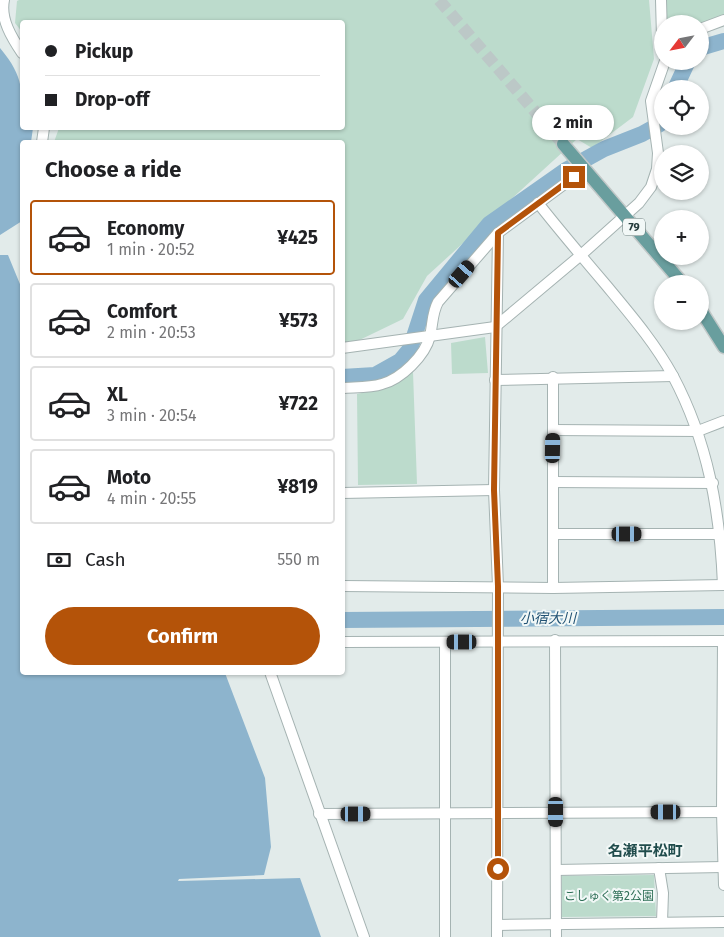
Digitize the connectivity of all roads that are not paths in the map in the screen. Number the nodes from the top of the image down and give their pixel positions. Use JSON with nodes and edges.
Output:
{"nodes":[{"id":1,"x":4,"y":0,"type":"edge"},
{"id":2,"x":661,"y":0,"type":"edge"},
{"id":3,"x":661,"y":15,"type":"edge"},
{"id":4,"x":724,"y":20,"type":"edge"},
{"id":5,"x":709,"y":26,"type":"edge"},
{"id":6,"x":20,"y":50,"type":"edge"},
{"id":7,"x":662,"y":70,"type":"edge"},
{"id":8,"x":562,"y":144,"type":"tunnel mouth"},
{"id":9,"x":574,"y":177,"type":"dead end"},
{"id":10,"x":538,"y":203,"type":"junction"},
{"id":11,"x":624,"y":215,"type":"junction"},
{"id":12,"x":498,"y":233,"type":"junction"},
{"id":13,"x":581,"y":255,"type":"junction"},
{"id":14,"x":675,"y":275,"type":"edge"},
{"id":15,"x":709,"y":323,"type":"edge"},
{"id":16,"x":495,"y":328,"type":"junction"},
{"id":17,"x":428,"y":337,"type":"junction"},
{"id":18,"x":724,"y":347,"type":"edge"},
{"id":19,"x":345,"y":348,"type":"edge"},
{"id":20,"x":673,"y":376,"type":"junction"},
{"id":21,"x":552,"y":377,"type":"junction"},
{"id":22,"x":495,"y":380,"type":"junction"},
{"id":23,"x":345,"y":388,"type":"edge"},
{"id":24,"x":724,"y":420,"type":"edge"},
{"id":25,"x":553,"y":430,"type":"junction"},
{"id":26,"x":698,"y":431,"type":"junction"},
{"id":27,"x":553,"y":482,"type":"junction"},
{"id":28,"x":713,"y":483,"type":"junction"},
{"id":29,"x":494,"y":490,"type":"junction"},
{"id":30,"x":345,"y":493,"type":"edge"},
{"id":31,"x":553,"y":534,"type":"junction"},
{"id":32,"x":720,"y":534,"type":"junction"},
{"id":33,"x":724,"y":585,"type":"edge"},
{"id":34,"x":345,"y":586,"type":"edge"},
{"id":35,"x":553,"y":588,"type":"junction"},
{"id":36,"x":497,"y":590,"type":"junction"},
{"id":37,"x":497,"y":640,"type":"junction"},
{"id":38,"x":555,"y":640,"type":"junction"},
{"id":39,"x":723,"y":641,"type":"edge"},
{"id":40,"x":345,"y":642,"type":"edge"},
{"id":41,"x":445,"y":642,"type":"junction"},
{"id":42,"x":271,"y":675,"type":"edge"},
{"id":43,"x":556,"y":812,"type":"junction"},
{"id":44,"x":723,"y":812,"type":"edge"},
{"id":45,"x":499,"y":813,"type":"junction"},
{"id":46,"x":319,"y":814,"type":"junction"},
{"id":47,"x":446,"y":814,"type":"junction"},
{"id":48,"x":723,"y":867,"type":"edge"},
{"id":49,"x":659,"y":868,"type":"junction"},
{"id":50,"x":556,"y":870,"type":"junction"},
{"id":51,"x":724,"y":885,"type":"edge"},
{"id":52,"x":662,"y":922,"type":"junction"},
{"id":53,"x":724,"y":922,"type":"edge"},
{"id":54,"x":498,"y":925,"type":"junction"},
{"id":55,"x":556,"y":925,"type":"junction"},
{"id":56,"x":364,"y":937,"type":"edge"},
{"id":57,"x":445,"y":937,"type":"edge"},
{"id":58,"x":497,"y":937,"type":"edge"},
{"id":59,"x":556,"y":937,"type":"edge"}],
"edges":[{"from":1,"to":6,"type":"street"},
{"from":2,"to":3,"type":"street"},
{"from":4,"to":5,"type":"street"},
{"from":7,"to":11,"type":"street"},
{"from":8,"to":11,"type":"main road","number":"79"},
{"from":9,"to":10,"type":"street"},
{"from":10,"to":12,"type":"street"},
{"from":10,"to":13,"type":"street"},
{"from":11,"to":13,"type":"street"},
{"from":11,"to":14,"type":"main road","number":"79"},
{"from":12,"to":16,"type":"street"},
{"from":12,"to":17,"type":"street"},
{"from":13,"to":16,"type":"street"},
{"from":13,"to":20,"type":"street"},
{"from":15,"to":18,"type":"main road"},
{"from":16,"to":17,"type":"street"},
{"from":16,"to":22,"type":"street"},
{"from":17,"to":19,"type":"street"},
{"from":17,"to":23,"type":"street"},
{"from":20,"to":21,"type":"street"},
{"from":20,"to":26,"type":"street"},
{"from":21,"to":22,"type":"street"},
{"from":21,"to":25,"type":"street"},
{"from":22,"to":29,"type":"street"},
{"from":24,"to":26,"type":"street"},
{"from":25,"to":26,"type":"street"},
{"from":25,"to":27,"type":"street"},
{"from":26,"to":28,"type":"street"},
{"from":27,"to":28,"type":"street"},
{"from":27,"to":31,"type":"street"},
{"from":28,"to":32,"type":"street"},
{"from":29,"to":30,"type":"street"},
{"from":29,"to":36,"type":"street"},
{"from":31,"to":32,"type":"street"},
{"from":31,"to":35,"type":"street"},
{"from":32,"to":33,"type":"street"},
{"from":33,"to":35,"type":"street"},
{"from":34,"to":36,"type":"street"},
{"from":35,"to":36,"type":"street"},
{"from":36,"to":37,"type":"street"},
{"from":37,"to":38,"type":"street"},
{"from":37,"to":41,"type":"street"},
{"from":37,"to":45,"type":"street"},
{"from":38,"to":39,"type":"street"},
{"from":38,"to":43,"type":"street"},
{"from":39,"to":44,"type":"street"},
{"from":40,"to":41,"type":"street"},
{"from":41,"to":47,"type":"street"},
{"from":42,"to":46,"type":"street"},
{"from":43,"to":44,"type":"street"},
{"from":43,"to":45,"type":"street"},
{"from":43,"to":50,"type":"street"},
{"from":44,"to":48,"type":"street"},
{"from":45,"to":47,"type":"street"},
{"from":45,"to":54,"type":"street"},
{"from":46,"to":47,"type":"street"},
{"from":46,"to":56,"type":"street"},
{"from":47,"to":57,"type":"street"},
{"from":48,"to":49,"type":"street"},
{"from":48,"to":51,"type":"street"},
{"from":49,"to":50,"type":"street"},
{"from":49,"to":52,"type":"street"},
{"from":50,"to":55,"type":"street"},
{"from":52,"to":53,"type":"street"},
{"from":52,"to":55,"type":"street"},
{"from":54,"to":55,"type":"street"},
{"from":54,"to":58,"type":"street"},
{"from":55,"to":59,"type":"street"}]}
